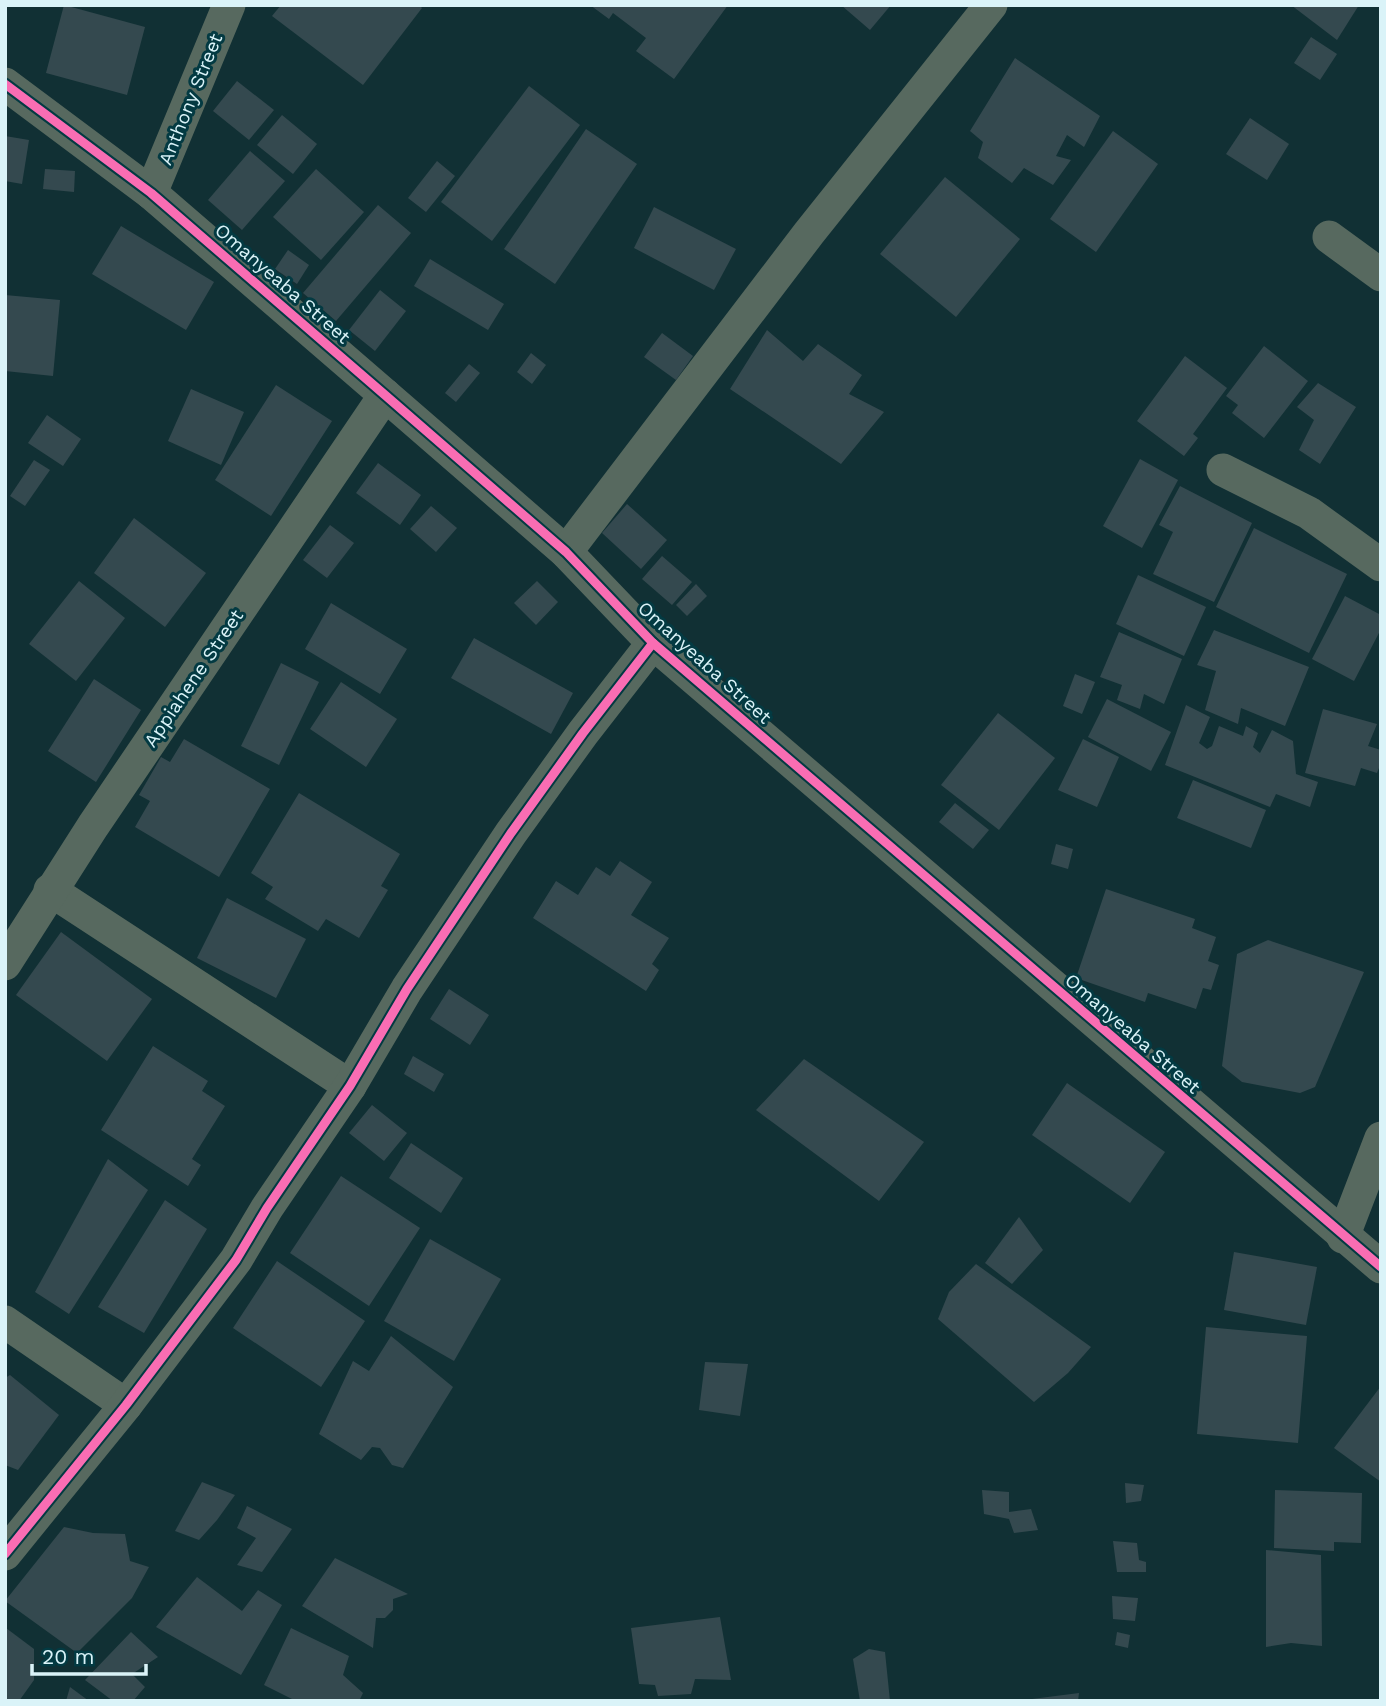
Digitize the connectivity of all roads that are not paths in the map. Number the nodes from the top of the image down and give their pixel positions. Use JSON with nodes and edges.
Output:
{"nodes":[{"id":1,"x":229,"y":5,"type":"edge"},
{"id":2,"x":991,"y":5,"type":"edge"},
{"id":3,"x":5,"y":84,"type":"edge"},
{"id":4,"x":151,"y":193,"type":"junction"},
{"id":5,"x":1329,"y":237,"type":"dead end"},
{"id":6,"x":1381,"y":275,"type":"edge"},
{"id":7,"x":385,"y":395,"type":"junction"},
{"id":8,"x":1223,"y":470,"type":"dead end"},
{"id":9,"x":566,"y":552,"type":"junction"},
{"id":10,"x":1381,"y":565,"type":"edge"},
{"id":11,"x":653,"y":643,"type":"junction"},
{"id":12,"x":50,"y":890,"type":"junction"},
{"id":13,"x":5,"y":964,"type":"edge"},
{"id":14,"x":350,"y":1086,"type":"junction"},
{"id":15,"x":1381,"y":1138,"type":"edge"},
{"id":16,"x":1343,"y":1237,"type":"junction"},
{"id":17,"x":1381,"y":1267,"type":"edge"},
{"id":18,"x":5,"y":1322,"type":"edge"},
{"id":19,"x":126,"y":1405,"type":"junction"},
{"id":20,"x":5,"y":1554,"type":"edge"}],
"edges":[{"from":1,"to":4,"type":"street","name":"Anthony Street"},
{"from":2,"to":9,"type":"street"},
{"from":3,"to":4,"type":"street","name":"Omanyeaba Street"},
{"from":4,"to":7,"type":"street","name":"Omanyeaba Street"},
{"from":5,"to":6,"type":"street"},
{"from":7,"to":9,"type":"street","name":"Omanyeaba Street"},
{"from":7,"to":12,"type":"street","name":"Appiahene Street"},
{"from":8,"to":10,"type":"street"},
{"from":9,"to":11,"type":"street","name":"Omanyeaba Street"},
{"from":11,"to":14,"type":"street"},
{"from":11,"to":16,"type":"street","name":"Omanyeaba Street"},
{"from":12,"to":13,"type":"street","name":"Appiahene Street"},
{"from":12,"to":14,"type":"street"},
{"from":14,"to":19,"type":"street"},
{"from":15,"to":16,"type":"street"},
{"from":16,"to":17,"type":"street","name":"Omanyeaba Street"},
{"from":18,"to":19,"type":"street"},
{"from":19,"to":20,"type":"street"}]}
